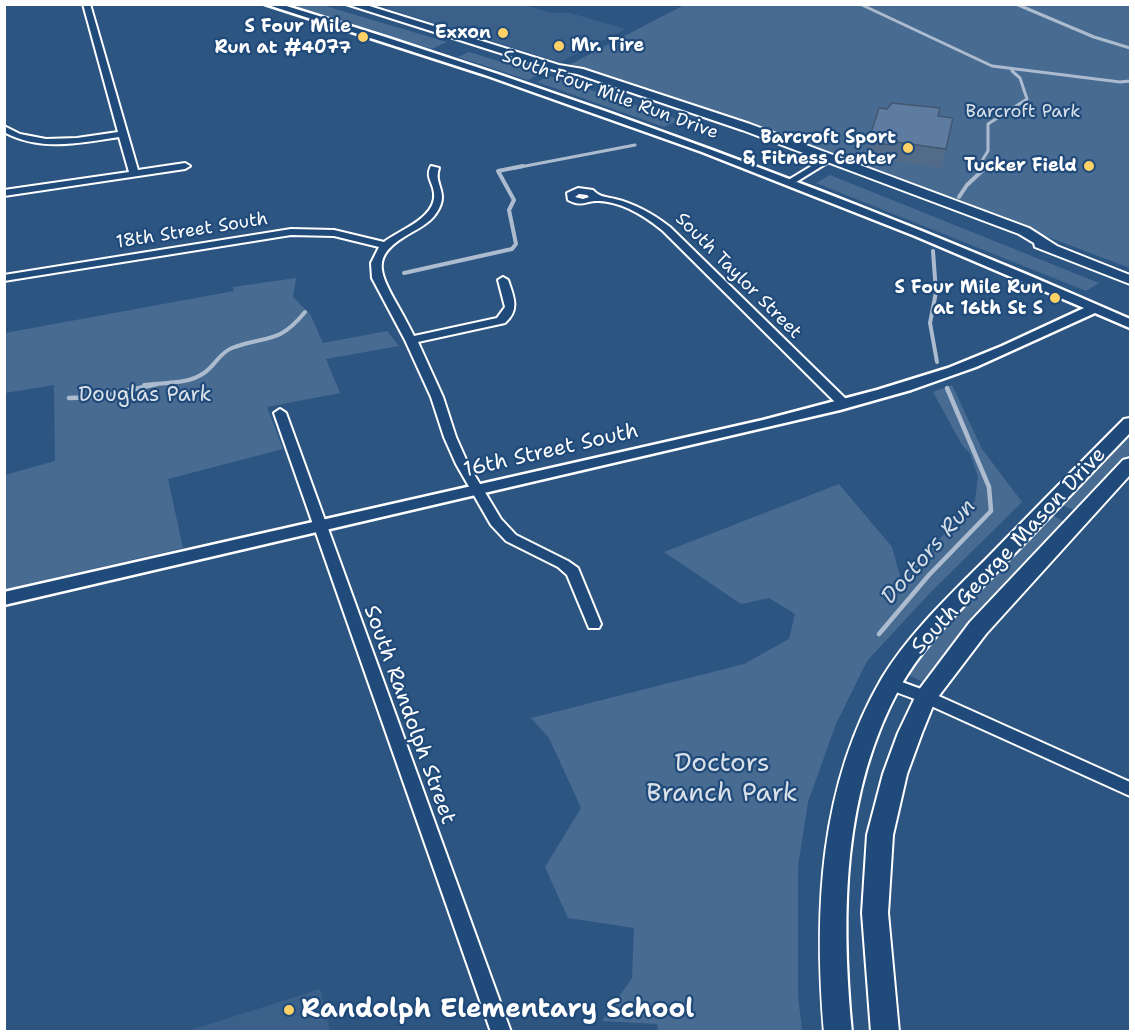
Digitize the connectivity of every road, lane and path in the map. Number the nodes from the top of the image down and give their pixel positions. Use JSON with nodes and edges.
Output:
{"nodes":[{"id":1,"x":86,"y":4,"type":"edge"},
{"id":2,"x":269,"y":4,"type":"edge"},
{"id":3,"x":351,"y":4,"type":"edge"},
{"id":4,"x":4,"y":128,"type":"edge"},
{"id":5,"x":122,"y":134,"type":"junction"},
{"id":6,"x":827,"y":161,"type":"junction"},
{"id":7,"x":185,"y":166,"type":"dead end"},
{"id":8,"x":434,"y":168,"type":"dead end"},
{"id":9,"x":134,"y":174,"type":"junction"},
{"id":10,"x":790,"y":182,"type":"junction"},
{"id":11,"x":4,"y":193,"type":"edge"},
{"id":12,"x":594,"y":197,"type":"dead end"},
{"id":13,"x":384,"y":246,"type":"junction"},
{"id":14,"x":4,"y":278,"type":"edge"},
{"id":15,"x":503,"y":280,"type":"dead end"},
{"id":16,"x":1131,"y":280,"type":"edge"},
{"id":17,"x":1095,"y":308,"type":"junction"},
{"id":18,"x":1131,"y":324,"type":"edge"},
{"id":19,"x":411,"y":340,"type":"junction"},
{"id":20,"x":844,"y":404,"type":"junction"},
{"id":21,"x":280,"y":413,"type":"dead end"},
{"id":22,"x":1131,"y":423,"type":"edge"},
{"id":23,"x":1131,"y":464,"type":"edge"},
{"id":24,"x":476,"y":489,"type":"junction"},
{"id":25,"x":1049,"y":506,"type":"junction"},
{"id":26,"x":1077,"y":520,"type":"junction"},
{"id":27,"x":319,"y":527,"type":"junction"},
{"id":28,"x":4,"y":599,"type":"edge"},
{"id":29,"x":594,"y":624,"type":"dead end"},
{"id":30,"x":891,"y":684,"type":"junction"},
{"id":31,"x":926,"y":697,"type":"junction"},
{"id":32,"x":1131,"y":789,"type":"edge"},
{"id":33,"x":501,"y":1032,"type":"edge"},
{"id":34,"x":838,"y":1032,"type":"edge"},
{"id":35,"x":885,"y":1032,"type":"edge"}],
"edges":[{"from":1,"to":5,"type":"street"},
{"from":2,"to":10,"type":"street","name":"South Four Mile Run Drive"},
{"from":3,"to":6,"type":"main road","name":"South Four Mile Run Drive"},
{"from":4,"to":5,"type":"street"},
{"from":5,"to":9,"type":"street"},
{"from":6,"to":10,"type":"street"},
{"from":6,"to":16,"type":"main road","name":"South Four Mile Run Drive"},
{"from":7,"to":9,"type":"street"},
{"from":8,"to":13,"type":"street"},
{"from":9,"to":11,"type":"street"},
{"from":10,"to":17,"type":"street","name":"South Four Mile Run Drive"},
{"from":12,"to":20,"type":"street","name":"South Taylor Street"},
{"from":13,"to":14,"type":"street","name":"18th Street South"},
{"from":13,"to":19,"type":"street"},
{"from":15,"to":19,"type":"street"},
{"from":17,"to":18,"type":"street","name":"South Four Mile Run Drive"},
{"from":17,"to":20,"type":"street","name":"16th Street South"},
{"from":19,"to":24,"type":"street"},
{"from":20,"to":24,"type":"street","name":"16th Street South"},
{"from":21,"to":27,"type":"street","name":"South Randolph Street"},
{"from":22,"to":25,"type":"main road","name":"South George Mason Drive"},
{"from":23,"to":26,"type":"main road","name":"South George Mason Drive"},
{"from":24,"to":27,"type":"street","name":"16th Street South"},
{"from":24,"to":29,"type":"street"},
{"from":25,"to":26,"type":"main road"},
{"from":25,"to":30,"type":"main road","name":"South George Mason Drive"},
{"from":26,"to":31,"type":"main road","name":"South George Mason Drive"},
{"from":27,"to":28,"type":"street","name":"16th Street South"},
{"from":27,"to":33,"type":"street","name":"South Randolph Street"},
{"from":30,"to":31,"type":"street"},
{"from":30,"to":34,"type":"main road","name":"South George Mason Drive"},
{"from":31,"to":32,"type":"street"},
{"from":31,"to":35,"type":"main road","name":"South George Mason Drive"}]}
